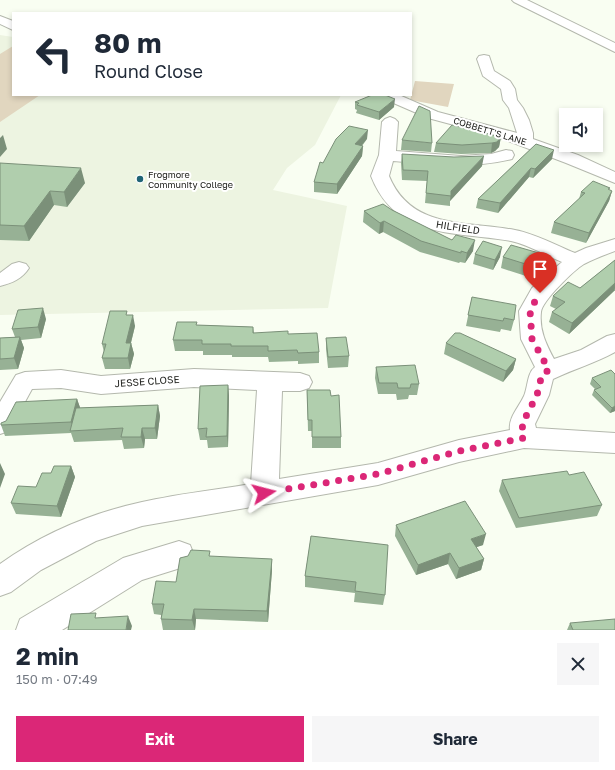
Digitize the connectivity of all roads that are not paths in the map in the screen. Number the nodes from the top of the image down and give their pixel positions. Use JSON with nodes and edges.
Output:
{"nodes":[{"id":1,"x":518,"y":0,"type":"edge"},
{"id":2,"x":0,"y":20,"type":"edge"},
{"id":3,"x":12,"y":26,"type":"edge"},
{"id":4,"x":615,"y":48,"type":"edge"},
{"id":5,"x":484,"y":59,"type":"dead end"},
{"id":6,"x":389,"y":96,"type":"edge"},
{"id":7,"x":390,"y":122,"type":"dead end"},
{"id":8,"x":525,"y":142,"type":"junction"},
{"id":9,"x":387,"y":155,"type":"junction"},
{"id":10,"x":506,"y":155,"type":"dead end"},
{"id":11,"x":463,"y":162,"type":"junction"},
{"id":12,"x":488,"y":176,"type":"dead end"},
{"id":13,"x":615,"y":178,"type":"edge"},
{"id":14,"x":615,"y":245,"type":"edge"},
{"id":15,"x":584,"y":256,"type":"junction"},
{"id":16,"x":19,"y":268,"type":"dead end"},
{"id":17,"x":0,"y":280,"type":"edge"},
{"id":18,"x":615,"y":342,"type":"edge"},
{"id":19,"x":549,"y":370,"type":"junction"},
{"id":20,"x":270,"y":382,"type":"junction"},
{"id":21,"x":300,"y":382,"type":"dead end"},
{"id":22,"x":0,"y":424,"type":"edge"},
{"id":23,"x":524,"y":438,"type":"junction"},
{"id":24,"x":615,"y":443,"type":"edge"},
{"id":25,"x":264,"y":493,"type":"junction"},
{"id":26,"x":179,"y":555,"type":"dead end"},
{"id":27,"x":0,"y":582,"type":"edge"},
{"id":28,"x":32,"y":630,"type":"edge"}],
"edges":[{"from":1,"to":4,"type":"street"},
{"from":2,"to":3,"type":"street"},
{"from":5,"to":8,"type":"street"},
{"from":6,"to":8,"type":"street","name":"COBBETT'S LANE"},
{"from":7,"to":9,"type":"street","name":"HILFIELD"},
{"from":8,"to":13,"type":"street","name":"COBBETT'S LANE"},
{"from":9,"to":11,"type":"street"},
{"from":9,"to":15,"type":"street","name":"HILFIELD"},
{"from":10,"to":11,"type":"street"},
{"from":11,"to":12,"type":"street"},
{"from":14,"to":15,"type":"street"},
{"from":15,"to":19,"type":"street"},
{"from":16,"to":17,"type":"street"},
{"from":18,"to":19,"type":"street"},
{"from":19,"to":23,"type":"street"},
{"from":20,"to":21,"type":"street","name":"JESSE CLOSE"},
{"from":20,"to":22,"type":"street","name":"JESSE CLOSE"},
{"from":20,"to":25,"type":"street"},
{"from":23,"to":24,"type":"street"},
{"from":23,"to":25,"type":"street"},
{"from":25,"to":27,"type":"street"},
{"from":26,"to":28,"type":"street"}]}
